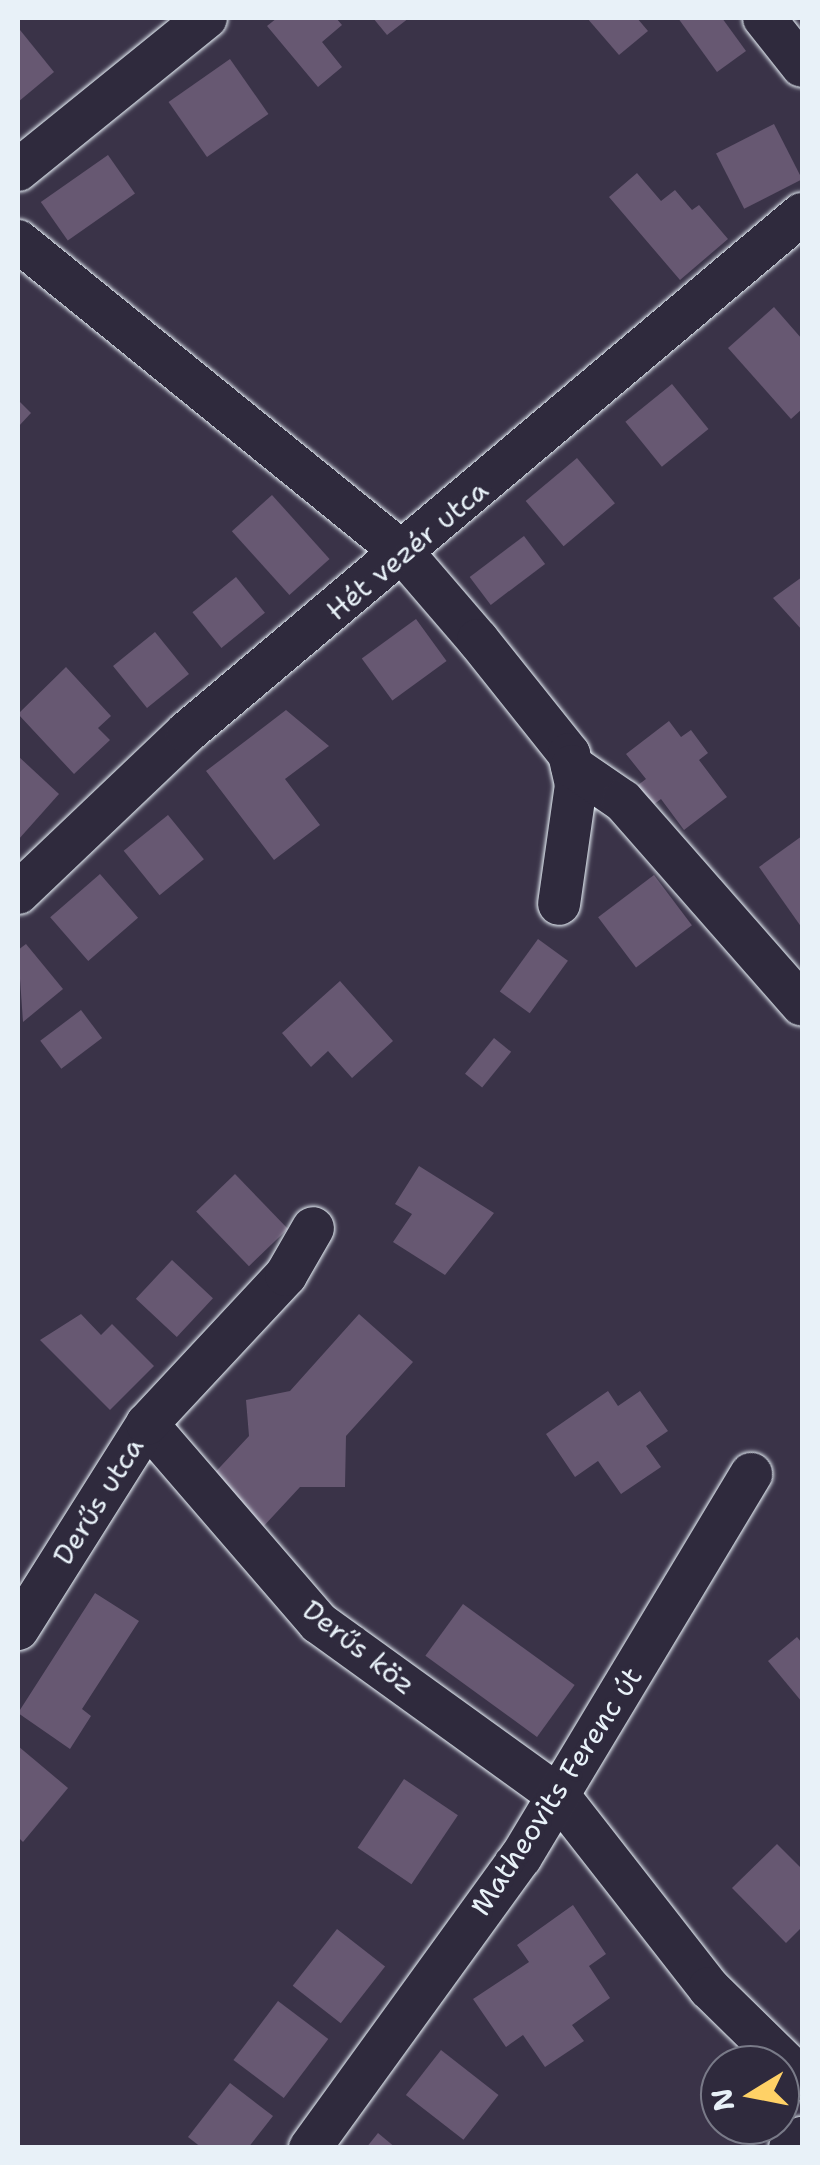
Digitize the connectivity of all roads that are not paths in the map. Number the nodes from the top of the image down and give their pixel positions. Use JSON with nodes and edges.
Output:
{"nodes":[{"id":1,"x":206,"y":18,"type":"edge"},
{"id":2,"x":764,"y":18,"type":"edge"},
{"id":3,"x":802,"y":66,"type":"edge"},
{"id":4,"x":18,"y":170,"type":"edge"},
{"id":5,"x":802,"y":214,"type":"edge"},
{"id":6,"x":18,"y":241,"type":"edge"},
{"id":7,"x":404,"y":554,"type":"junction"},
{"id":8,"x":572,"y":766,"type":"junction"},
{"id":9,"x":18,"y":894,"type":"edge"},
{"id":10,"x":559,"y":904,"type":"dead end"},
{"id":11,"x":802,"y":1004,"type":"edge"},
{"id":12,"x":314,"y":1228,"type":"dead end"},
{"id":13,"x":147,"y":1424,"type":"junction"},
{"id":14,"x":752,"y":1474,"type":"dead end"},
{"id":15,"x":18,"y":1629,"type":"edge"},
{"id":16,"x":559,"y":1796,"type":"junction"},
{"id":17,"x":802,"y":2079,"type":"edge"},
{"id":18,"x":802,"y":2138,"type":"edge"},
{"id":19,"x":310,"y":2148,"type":"edge"},
{"id":20,"x":790,"y":2148,"type":"edge"}],
"edges":[{"from":1,"to":4,"type":"street"},
{"from":2,"to":3,"type":"street"},
{"from":5,"to":7,"type":"street","name":"Hét vezér utca"},
{"from":6,"to":7,"type":"street"},
{"from":7,"to":8,"type":"street"},
{"from":7,"to":9,"type":"street","name":"Hét vezér utca"},
{"from":8,"to":10,"type":"street"},
{"from":8,"to":11,"type":"street"},
{"from":12,"to":13,"type":"street","name":"Derűs utca"},
{"from":13,"to":15,"type":"street","name":"Derűs utca"},
{"from":13,"to":16,"type":"street","name":"Derűs köz"},
{"from":14,"to":16,"type":"street","name":"Matheovits Ferenc út"},
{"from":16,"to":17,"type":"street","name":"Derűs köz"},
{"from":16,"to":19,"type":"street","name":"Matheovits Ferenc út"},
{"from":18,"to":20,"type":"street"}]}
